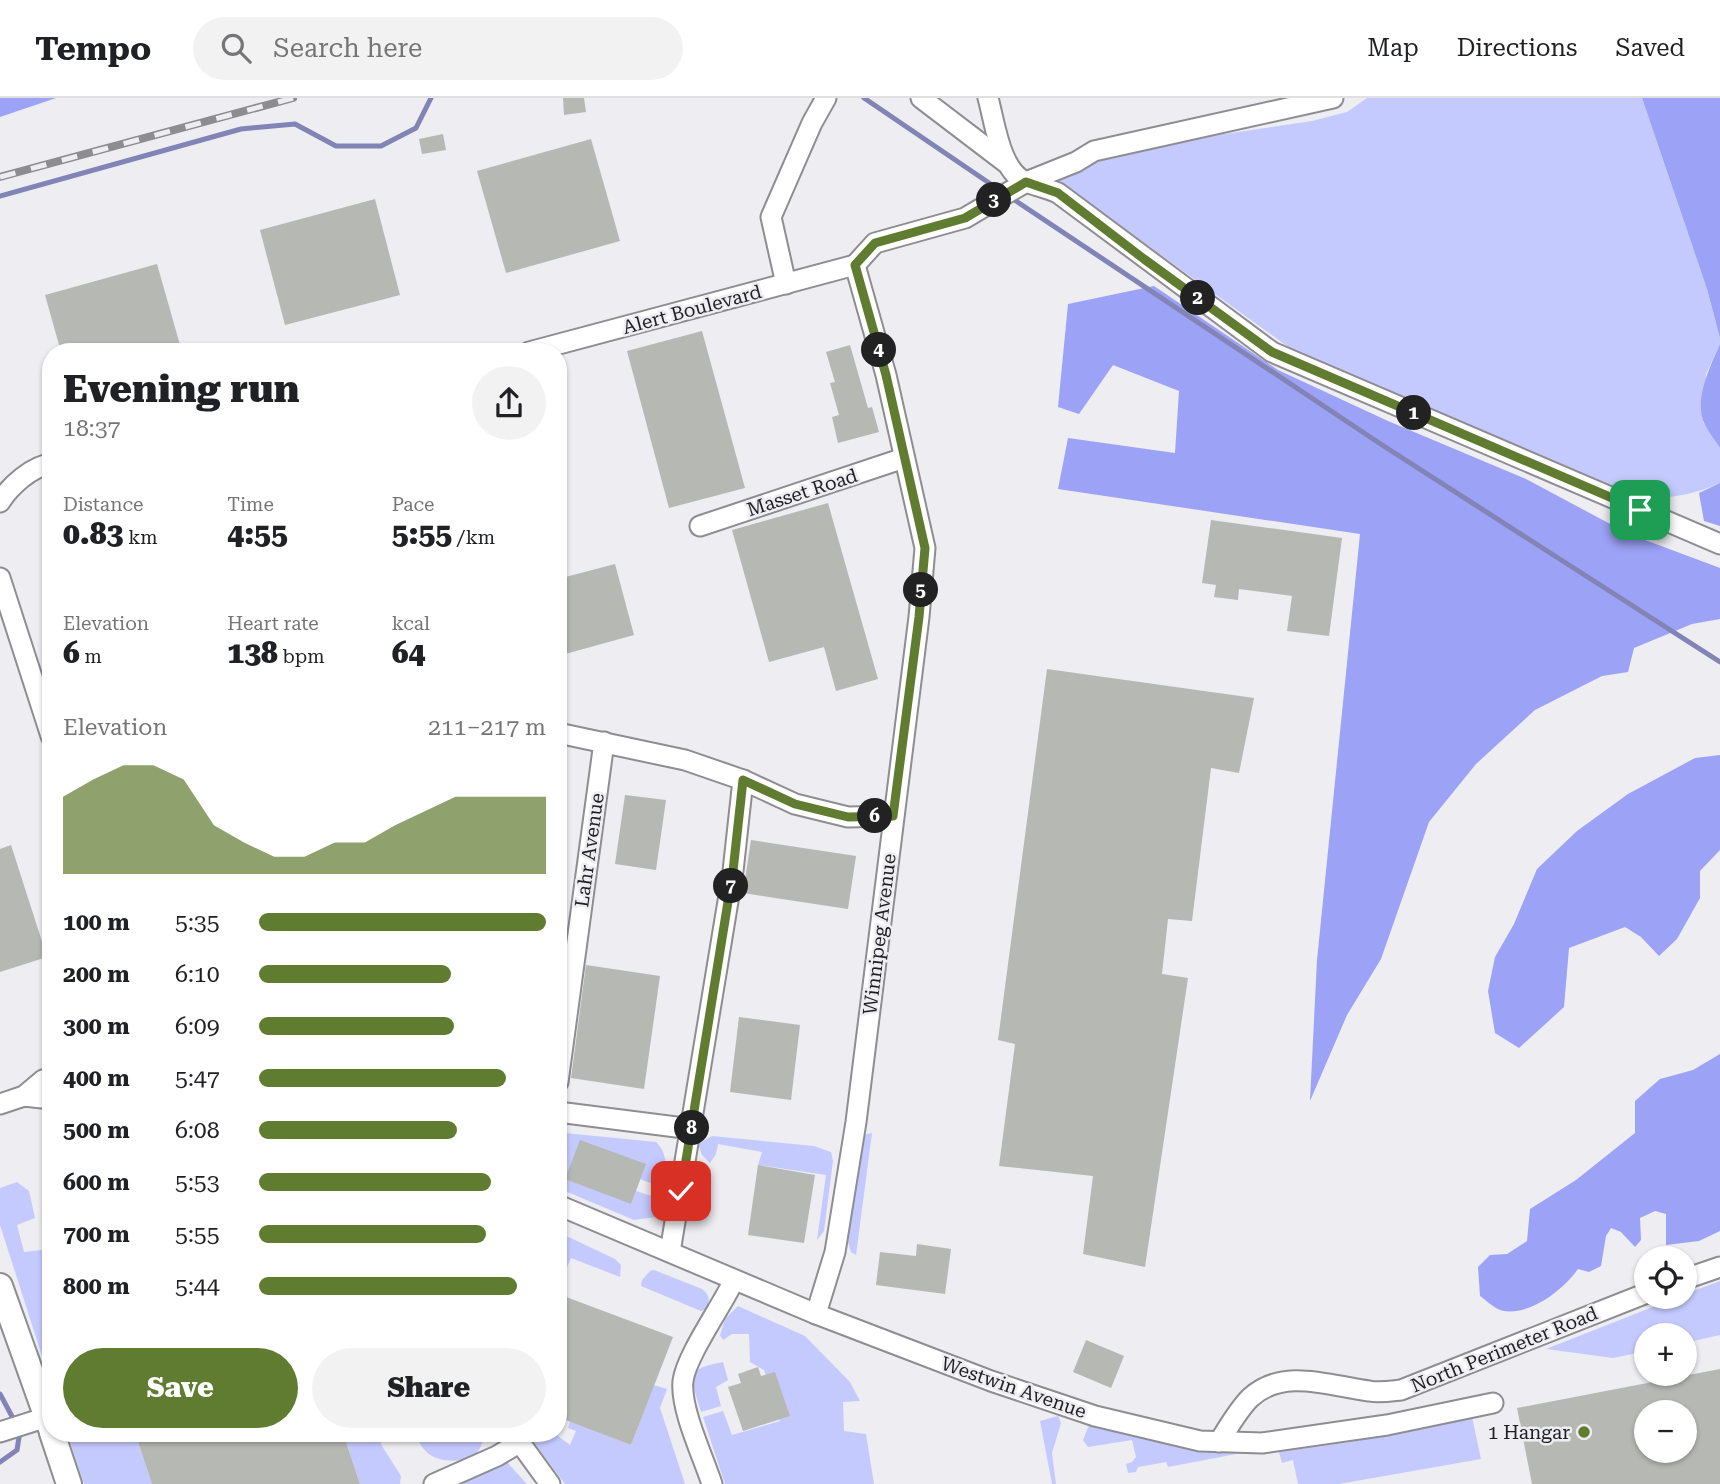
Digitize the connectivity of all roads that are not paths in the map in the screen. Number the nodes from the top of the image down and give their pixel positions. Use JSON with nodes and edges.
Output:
{"nodes":[{"id":1,"x":826,"y":98,"type":"edge"},
{"id":2,"x":921,"y":98,"type":"edge"},
{"id":3,"x":988,"y":98,"type":"edge"},
{"id":4,"x":1333,"y":98,"type":"edge"},
{"id":5,"x":1005,"y":162,"type":"junction"},
{"id":6,"x":1026,"y":182,"type":"junction"},
{"id":7,"x":855,"y":265,"type":"junction"},
{"id":8,"x":786,"y":284,"type":"junction"},
{"id":9,"x":563,"y":343,"type":"edge"},
{"id":10,"x":904,"y":458,"type":"junction"},
{"id":11,"x":42,"y":465,"type":"edge"},
{"id":12,"x":0,"y":502,"type":"edge"},
{"id":13,"x":700,"y":526,"type":"dead end"},
{"id":14,"x":1720,"y":544,"type":"edge"},
{"id":15,"x":0,"y":578,"type":"edge"},
{"id":16,"x":42,"y":708,"type":"edge"},
{"id":17,"x":567,"y":735,"type":"edge"},
{"id":18,"x":604,"y":743,"type":"junction"},
{"id":19,"x":743,"y":780,"type":"junction"},
{"id":20,"x":893,"y":816,"type":"junction"},
{"id":21,"x":567,"y":1016,"type":"edge"},
{"id":22,"x":42,"y":1081,"type":"edge"},
{"id":23,"x":24,"y":1096,"type":"junction"},
{"id":24,"x":42,"y":1098,"type":"edge"},
{"id":25,"x":0,"y":1104,"type":"edge"},
{"id":26,"x":567,"y":1113,"type":"edge"},
{"id":27,"x":692,"y":1129,"type":"junction"},
{"id":28,"x":567,"y":1209,"type":"edge"},
{"id":29,"x":670,"y":1252,"type":"junction"},
{"id":30,"x":1720,"y":1267,"type":"edge"},
{"id":31,"x":1697,"y":1275,"type":"edge"},
{"id":32,"x":734,"y":1280,"type":"junction"},
{"id":33,"x":0,"y":1286,"type":"edge"},
{"id":34,"x":1634,"y":1298,"type":"edge"},
{"id":35,"x":816,"y":1314,"type":"junction"},
{"id":36,"x":1493,"y":1404,"type":"dead end"},
{"id":37,"x":42,"y":1416,"type":"edge"},
{"id":38,"x":42,"y":1425,"type":"edge"},
{"id":39,"x":4,"y":1430,"type":"edge"},
{"id":40,"x":52,"y":1442,"type":"edge"},
{"id":41,"x":512,"y":1442,"type":"edge"},
{"id":42,"x":519,"y":1442,"type":"edge"},
{"id":43,"x":1219,"y":1442,"type":"junction"},
{"id":44,"x":69,"y":1484,"type":"edge"},
{"id":45,"x":434,"y":1484,"type":"edge"},
{"id":46,"x":550,"y":1484,"type":"edge"},
{"id":47,"x":712,"y":1484,"type":"edge"}],
"edges":[{"from":1,"to":8,"type":"street"},
{"from":2,"to":5,"type":"street"},
{"from":3,"to":5,"type":"street"},
{"from":4,"to":6,"type":"street"},
{"from":5,"to":6,"type":"street"},
{"from":6,"to":7,"type":"street"},
{"from":6,"to":14,"type":"street"},
{"from":7,"to":8,"type":"street","name":"Alert Boulevard"},
{"from":7,"to":10,"type":"street","name":"Winnipeg Avenue"},
{"from":8,"to":9,"type":"street","name":"Alert Boulevard"},
{"from":10,"to":13,"type":"street","name":"Masset Road"},
{"from":10,"to":20,"type":"street","name":"Winnipeg Avenue"},
{"from":11,"to":12,"type":"street"},
{"from":15,"to":16,"type":"street"},
{"from":17,"to":18,"type":"street"},
{"from":18,"to":19,"type":"street"},
{"from":18,"to":21,"type":"street","name":"Lahr Avenue"},
{"from":19,"to":20,"type":"street"},
{"from":19,"to":27,"type":"street"},
{"from":20,"to":35,"type":"street","name":"Winnipeg Avenue"},
{"from":22,"to":23,"type":"street"},
{"from":23,"to":24,"type":"street"},
{"from":23,"to":25,"type":"street"},
{"from":26,"to":27,"type":"street"},
{"from":27,"to":29,"type":"street"},
{"from":28,"to":29,"type":"street","name":"Westwin Avenue"},
{"from":29,"to":32,"type":"street","name":"Westwin Avenue"},
{"from":30,"to":31,"type":"street"},
{"from":32,"to":35,"type":"street","name":"Westwin Avenue"},
{"from":32,"to":47,"type":"street"},
{"from":33,"to":37,"type":"main road"},
{"from":34,"to":43,"type":"street","name":"North Perimeter Road"},
{"from":35,"to":43,"type":"street","name":"Westwin Avenue"},
{"from":36,"to":43,"type":"street","name":"Westwin Avenue"},
{"from":38,"to":39,"type":"street"},
{"from":40,"to":44,"type":"main road"},
{"from":41,"to":45,"type":"street"},
{"from":42,"to":46,"type":"street"}]}
